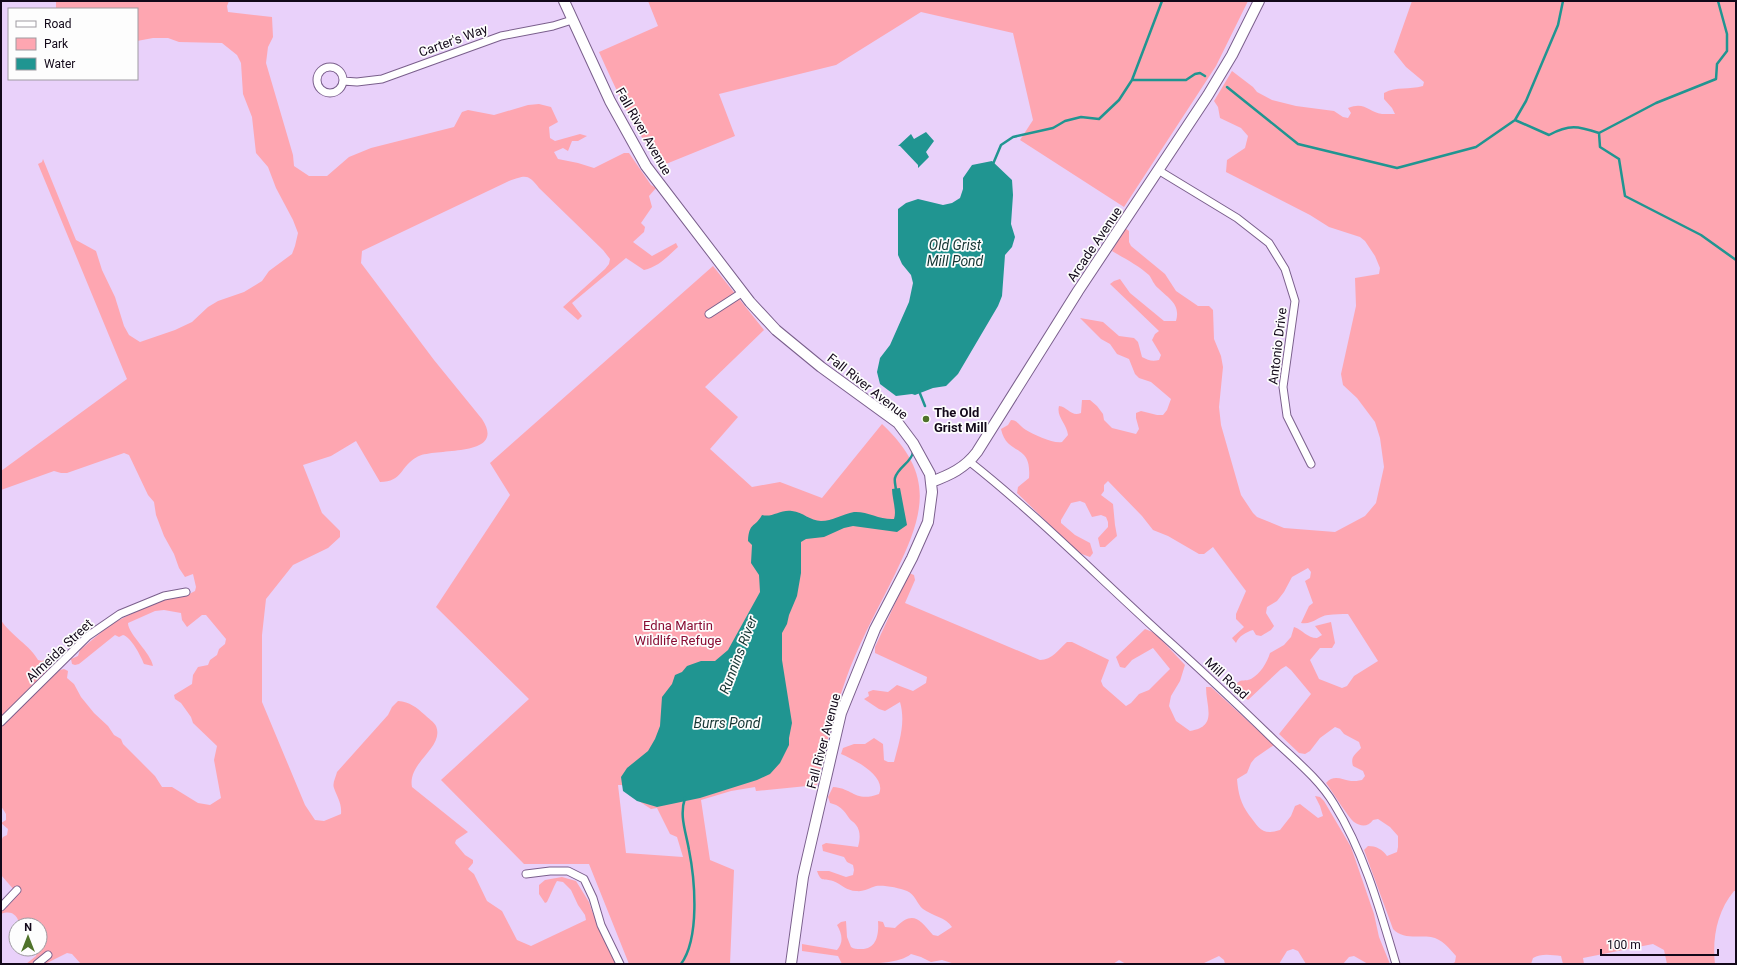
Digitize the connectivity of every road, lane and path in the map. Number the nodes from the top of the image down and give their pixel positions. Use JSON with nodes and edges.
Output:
{"nodes":[{"id":1,"x":564,"y":1,"type":"edge"},
{"id":2,"x":1258,"y":1,"type":"edge"},
{"id":3,"x":572,"y":20,"type":"junction"},
{"id":4,"x":343,"y":81,"type":"dead end"},
{"id":5,"x":1158,"y":170,"type":"junction"},
{"id":6,"x":742,"y":292,"type":"junction"},
{"id":7,"x":709,"y":314,"type":"dead end"},
{"id":8,"x":970,"y":462,"type":"junction"},
{"id":9,"x":1311,"y":464,"type":"dead end"},
{"id":10,"x":931,"y":482,"type":"junction"},
{"id":11,"x":186,"y":592,"type":"dead end"},
{"id":12,"x":1,"y":722,"type":"edge"},
{"id":13,"x":526,"y":874,"type":"dead end"},
{"id":14,"x":17,"y":890,"type":"dead end"},
{"id":15,"x":1,"y":906,"type":"edge"},
{"id":16,"x":46,"y":957,"type":"edge"},
{"id":17,"x":37,"y":964,"type":"edge"},
{"id":18,"x":620,"y":964,"type":"edge"},
{"id":19,"x":791,"y":964,"type":"edge"},
{"id":20,"x":1396,"y":964,"type":"edge"}],
"edges":[{"from":1,"to":3,"type":"main road","name":"Fall River Avenue"},
{"from":2,"to":5,"type":"main road","name":"Arcade Avenue"},
{"from":3,"to":4,"type":"street","name":"Carter's Way"},
{"from":3,"to":6,"type":"main road","name":"Fall River Avenue"},
{"from":5,"to":8,"type":"main road","name":"Arcade Avenue"},
{"from":5,"to":9,"type":"street","name":"Antonio Drive"},
{"from":6,"to":7,"type":"street"},
{"from":6,"to":10,"type":"main road","name":"Fall River Avenue"},
{"from":8,"to":10,"type":"main road","name":"Arcade Avenue"},
{"from":8,"to":20,"type":"street","name":"Mill Road"},
{"from":10,"to":19,"type":"main road","name":"Fall River Avenue"},
{"from":11,"to":12,"type":"street","name":"Almeida Street"},
{"from":13,"to":18,"type":"street"},
{"from":14,"to":15,"type":"street"},
{"from":16,"to":17,"type":"street"}]}
